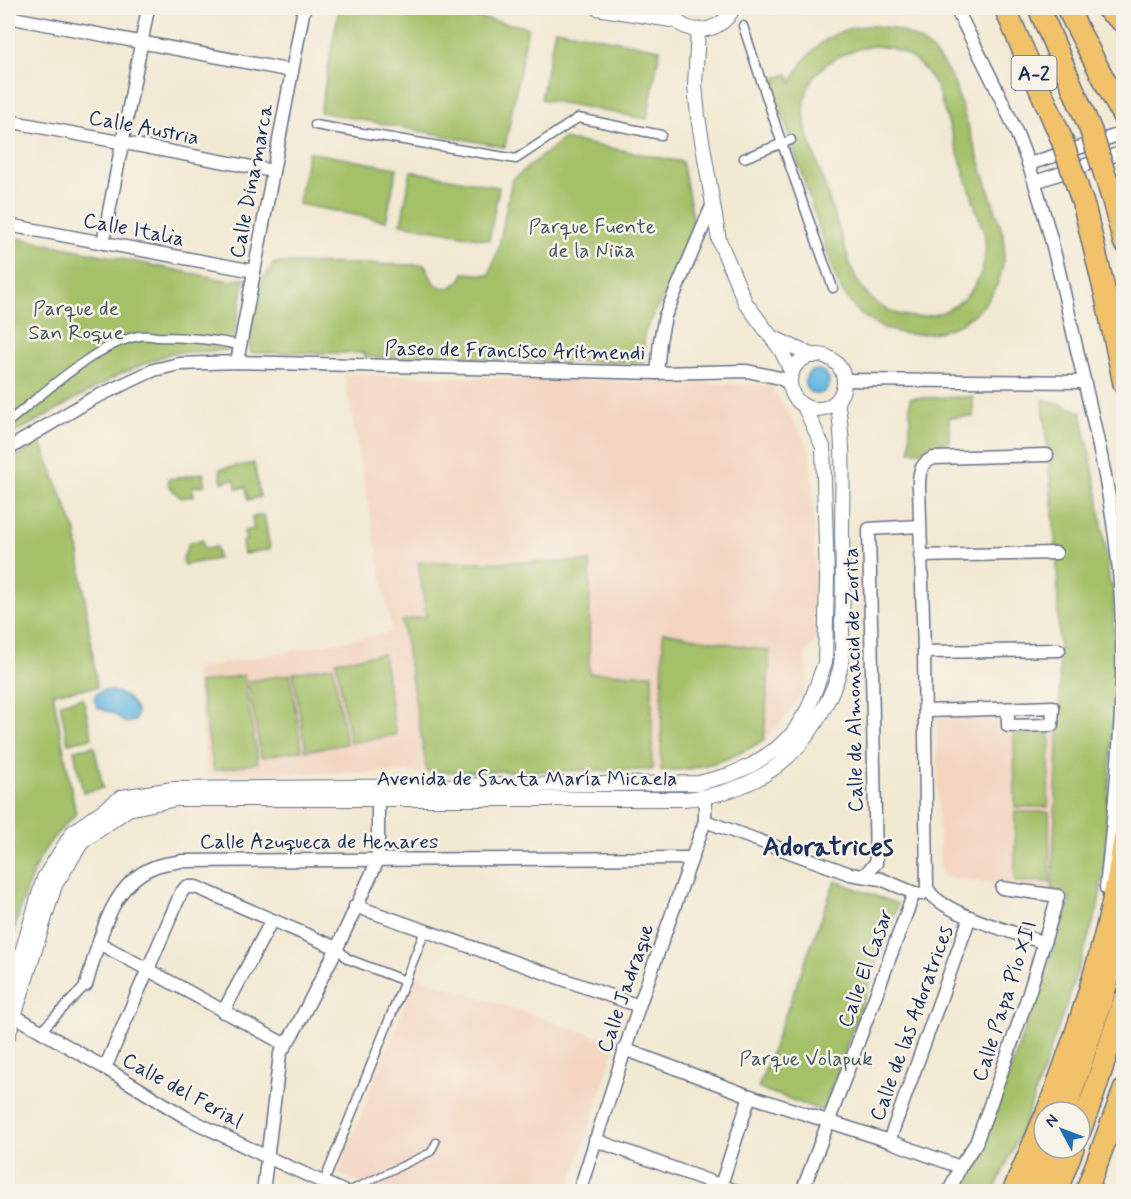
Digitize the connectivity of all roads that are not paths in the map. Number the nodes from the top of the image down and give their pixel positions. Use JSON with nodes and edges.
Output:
{"nodes":[{"id":1,"x":148,"y":8,"type":"edge"},
{"id":2,"x":304,"y":8,"type":"edge"},
{"id":3,"x":597,"y":8,"type":"edge"},
{"id":4,"x":669,"y":8,"type":"edge"},
{"id":5,"x":733,"y":8,"type":"edge"},
{"id":6,"x":956,"y":8,"type":"edge"},
{"id":7,"x":1005,"y":8,"type":"edge"},
{"id":8,"x":1039,"y":8,"type":"edge"},
{"id":9,"x":1067,"y":8,"type":"edge"},
{"id":10,"x":1106,"y":8,"type":"edge"},
{"id":11,"x":8,"y":18,"type":"edge"},
{"id":12,"x":677,"y":21,"type":"junction"},
{"id":13,"x":1124,"y":23,"type":"edge"},
{"id":14,"x":743,"y":26,"type":"dead end"},
{"id":15,"x":698,"y":30,"type":"junction"},
{"id":16,"x":141,"y":43,"type":"junction"},
{"id":17,"x":292,"y":71,"type":"junction"},
{"id":18,"x":8,"y":121,"type":"edge"},
{"id":19,"x":1123,"y":121,"type":"edge"},
{"id":20,"x":315,"y":125,"type":"dead end"},
{"id":21,"x":660,"y":135,"type":"dead end"},
{"id":22,"x":791,"y":140,"type":"dead end"},
{"id":23,"x":122,"y":142,"type":"junction"},
{"id":24,"x":782,"y":144,"type":"junction"},
{"id":25,"x":1124,"y":152,"type":"edge"},
{"id":26,"x":744,"y":158,"type":"dead end"},
{"id":27,"x":1029,"y":164,"type":"junction"},
{"id":28,"x":273,"y":171,"type":"junction"},
{"id":29,"x":1035,"y":182,"type":"junction"},
{"id":30,"x":712,"y":206,"type":"junction"},
{"id":31,"x":8,"y":225,"type":"edge"},
{"id":32,"x":1124,"y":242,"type":"edge"},
{"id":33,"x":104,"y":243,"type":"junction"},
{"id":34,"x":254,"y":271,"type":"junction"},
{"id":35,"x":832,"y":288,"type":"dead end"},
{"id":36,"x":772,"y":338,"type":"junction"},
{"id":37,"x":240,"y":345,"type":"junction"},
{"id":38,"x":813,"y":356,"type":"junction"},
{"id":39,"x":237,"y":362,"type":"junction"},
{"id":40,"x":657,"y":373,"type":"junction"},
{"id":41,"x":791,"y":378,"type":"junction"},
{"id":42,"x":844,"y":380,"type":"junction"},
{"id":43,"x":1084,"y":382,"type":"junction"},
{"id":44,"x":1124,"y":384,"type":"edge"},
{"id":45,"x":837,"y":401,"type":"junction"},
{"id":46,"x":804,"y":406,"type":"junction"},
{"id":47,"x":8,"y":422,"type":"edge"},
{"id":48,"x":8,"y":449,"type":"edge"},
{"id":49,"x":1047,"y":455,"type":"dead end"},
{"id":50,"x":919,"y":526,"type":"junction"},
{"id":51,"x":1056,"y":553,"type":"dead end"},
{"id":52,"x":920,"y":556,"type":"junction"},
{"id":53,"x":1059,"y":650,"type":"dead end"},
{"id":54,"x":924,"y":652,"type":"junction"},
{"id":55,"x":1008,"y":709,"type":"dead end"},
{"id":56,"x":926,"y":711,"type":"junction"},
{"id":57,"x":378,"y":786,"type":"junction"},
{"id":58,"x":705,"y":797,"type":"junction"},
{"id":59,"x":378,"y":800,"type":"junction"},
{"id":60,"x":705,"y":821,"type":"junction"},
{"id":61,"x":1124,"y":840,"type":"edge"},
{"id":62,"x":691,"y":858,"type":"junction"},
{"id":63,"x":378,"y":860,"type":"junction"},
{"id":64,"x":863,"y":876,"type":"junction"},
{"id":65,"x":1002,"y":888,"type":"dead end"},
{"id":66,"x":914,"y":893,"type":"junction"},
{"id":67,"x":931,"y":894,"type":"junction"},
{"id":68,"x":355,"y":906,"type":"junction"},
{"id":69,"x":1124,"y":907,"type":"edge"},
{"id":70,"x":970,"y":917,"type":"junction"},
{"id":71,"x":272,"y":920,"type":"junction"},
{"id":72,"x":424,"y":931,"type":"junction"},
{"id":73,"x":99,"y":943,"type":"junction"},
{"id":74,"x":1044,"y":943,"type":"junction"},
{"id":75,"x":338,"y":948,"type":"junction"},
{"id":76,"x":146,"y":970,"type":"junction"},
{"id":77,"x":405,"y":981,"type":"junction"},
{"id":78,"x":86,"y":985,"type":"joint"},
{"id":79,"x":8,"y":999,"type":"edge"},
{"id":80,"x":1124,"y":1000,"type":"edge"},
{"id":81,"x":639,"y":1006,"type":"junction"},
{"id":82,"x":223,"y":1012,"type":"junction"},
{"id":83,"x":10,"y":1013,"type":"edge"},
{"id":84,"x":41,"y":1031,"type":"junction"},
{"id":85,"x":8,"y":1036,"type":"edge"},
{"id":86,"x":286,"y":1045,"type":"junction"},
{"id":87,"x":624,"y":1050,"type":"junction"},
{"id":88,"x":105,"y":1068,"type":"junction"},
{"id":89,"x":1124,"y":1090,"type":"edge"},
{"id":90,"x":750,"y":1096,"type":"junction"},
{"id":91,"x":1052,"y":1100,"type":"edge"},
{"id":92,"x":1069,"y":1100,"type":"edge"},
{"id":93,"x":1091,"y":1100,"type":"edge"},
{"id":94,"x":829,"y":1122,"type":"junction"},
{"id":95,"x":595,"y":1140,"type":"junction"},
{"id":96,"x":889,"y":1141,"type":"junction"},
{"id":97,"x":436,"y":1142,"type":"dead end"},
{"id":98,"x":1032,"y":1147,"type":"edge"},
{"id":99,"x":267,"y":1157,"type":"junction"},
{"id":100,"x":1047,"y":1160,"type":"edge"},
{"id":101,"x":1068,"y":1160,"type":"edge"},
{"id":102,"x":960,"y":1167,"type":"junction"},
{"id":103,"x":324,"y":1182,"type":"junction"},
{"id":104,"x":1017,"y":1183,"type":"edge"},
{"id":105,"x":721,"y":1185,"type":"junction"},
{"id":106,"x":263,"y":1191,"type":"edge"},
{"id":107,"x":346,"y":1191,"type":"edge"},
{"id":108,"x":579,"y":1191,"type":"edge"},
{"id":109,"x":740,"y":1191,"type":"edge"},
{"id":110,"x":802,"y":1191,"type":"edge"},
{"id":111,"x":950,"y":1191,"type":"edge"},
{"id":112,"x":1035,"y":1191,"type":"edge"},
{"id":113,"x":1056,"y":1191,"type":"edge"},
{"id":114,"x":1086,"y":1191,"type":"edge"}],
"edges":[{"from":1,"to":16,"type":"street"},
{"from":2,"to":17,"type":"street","name":"Calle Dinamarca"},
{"from":3,"to":12,"type":"street"},
{"from":4,"to":12,"type":"street"},
{"from":5,"to":15,"type":"street"},
{"from":6,"to":27,"type":"street"},
{"from":7,"to":44,"type":"highway","number":"A-2","bridge":true},
{"from":8,"to":32,"type":"highway","number":"A-2","bridge":true},
{"from":9,"to":19,"type":"highway"},
{"from":10,"to":13,"type":"highway"},
{"from":11,"to":16,"type":"street"},
{"from":12,"to":15,"type":"street"},
{"from":14,"to":24,"type":"street"},
{"from":15,"to":30,"type":"street"},
{"from":16,"to":17,"type":"street"},
{"from":16,"to":23,"type":"street"},
{"from":17,"to":28,"type":"street","name":"Calle Dinamarca"},
{"from":18,"to":23,"type":"street","name":"Calle Austria"},
{"from":19,"to":27,"type":"street"},
{"from":20,"to":21,"type":"street"},
{"from":22,"to":24,"type":"street"},
{"from":23,"to":28,"type":"street","name":"Calle Austria"},
{"from":23,"to":33,"type":"street"},
{"from":24,"to":26,"type":"street"},
{"from":24,"to":35,"type":"street"},
{"from":25,"to":29,"type":"street"},
{"from":27,"to":29,"type":"street"},
{"from":28,"to":34,"type":"street","name":"Calle Dinamarca"},
{"from":29,"to":43,"type":"street"},
{"from":30,"to":36,"type":"street"},
{"from":30,"to":40,"type":"street"},
{"from":31,"to":33,"type":"street","name":"Calle Italia"},
{"from":33,"to":34,"type":"street","name":"Calle Italia"},
{"from":34,"to":37,"type":"street","name":"Calle Dinamarca"},
{"from":36,"to":38,"type":"street"},
{"from":36,"to":41,"type":"street"},
{"from":37,"to":39,"type":"street","name":"Calle Dinamarca"},
{"from":37,"to":47,"type":"street"},
{"from":38,"to":41,"type":"street"},
{"from":38,"to":42,"type":"street"},
{"from":39,"to":40,"type":"street","name":"Paseo de Francisco Aritmendi"},
{"from":39,"to":48,"type":"street","name":"Paseo de Francisco Aritmendi"},
{"from":40,"to":41,"type":"street","name":"Paseo de Francisco Aritmendi"},
{"from":41,"to":46,"type":"street"},
{"from":42,"to":43,"type":"street"},
{"from":42,"to":45,"type":"street"},
{"from":43,"to":104,"type":"street"},
{"from":45,"to":46,"type":"street"},
{"from":45,"to":58,"type":"street","name":"Avenida de Santa María Micaela"},
{"from":46,"to":57,"type":"street","name":"Avenida de Santa María Micaela"},
{"from":49,"to":50,"type":"street","name":"Calle de las Adoratrices"},
{"from":50,"to":52,"type":"street","name":"Calle de las Adoratrices"},
{"from":50,"to":64,"type":"street","name":"Calle de Almonacid de Zorita"},
{"from":51,"to":52,"type":"street"},
{"from":52,"to":54,"type":"street","name":"Calle de las Adoratrices"},
{"from":53,"to":54,"type":"street"},
{"from":54,"to":56,"type":"street","name":"Calle de las Adoratrices"},
{"from":55,"to":56,"type":"street"},
{"from":56,"to":67,"type":"street","name":"Calle de las Adoratrices"},
{"from":57,"to":59,"type":"street"},
{"from":57,"to":79,"type":"street","name":"Avenida de Santa María Micaela"},
{"from":58,"to":59,"type":"street","name":"Avenida de Santa María Micaela"},
{"from":58,"to":60,"type":"street","name":"Calle Jadraque"},
{"from":59,"to":63,"type":"street"},
{"from":59,"to":83,"type":"street","name":"Avenida de Santa María Micaela"},
{"from":60,"to":62,"type":"street","name":"Calle Jadraque"},
{"from":60,"to":64,"type":"street"},
{"from":61,"to":91,"type":"highway"},
{"from":62,"to":63,"type":"street","name":"Calle Azuqueca de Henares"},
{"from":62,"to":81,"type":"street","name":"Calle Jadraque"},
{"from":63,"to":68,"type":"street"},
{"from":63,"to":73,"type":"street","name":"Calle Azuqueca de Henares"},
{"from":64,"to":66,"type":"street"},
{"from":65,"to":74,"type":"street","name":"Calle Papa Pío XII"},
{"from":66,"to":67,"type":"street"},
{"from":66,"to":94,"type":"street","name":"Calle El Casar"},
{"from":67,"to":70,"type":"street","name":"Calle de las Adoratrices"},
{"from":68,"to":72,"type":"street"},
{"from":68,"to":75,"type":"street"},
{"from":69,"to":92,"type":"highway"},
{"from":70,"to":74,"type":"street","name":"Calle de las Adoratrices"},
{"from":70,"to":96,"type":"street","name":"Calle de las Adoratrices"},
{"from":71,"to":75,"type":"street"},
{"from":71,"to":76,"type":"street"},
{"from":71,"to":82,"type":"street"},
{"from":72,"to":77,"type":"street"},
{"from":72,"to":81,"type":"street"},
{"from":73,"to":76,"type":"street"},
{"from":73,"to":78,"type":"street","name":"Calle Azuqueca de Henares"},
{"from":74,"to":102,"type":"street","name":"Calle Papa Pío XII"},
{"from":75,"to":77,"type":"street"},
{"from":75,"to":86,"type":"street"},
{"from":76,"to":82,"type":"street"},
{"from":76,"to":88,"type":"street"},
{"from":77,"to":103,"type":"street"},
{"from":78,"to":84,"type":"street","name":"Calle Azuqueca de Henares"},
{"from":80,"to":93,"type":"highway"},
{"from":81,"to":87,"type":"street","name":"Calle Jadraque"},
{"from":82,"to":86,"type":"street"},
{"from":83,"to":84,"type":"street","name":"Calle del Ferial"},
{"from":83,"to":85,"type":"street","name":"Avenida de Santa María Micaela"},
{"from":84,"to":88,"type":"street","name":"Calle del Ferial"},
{"from":86,"to":99,"type":"street"},
{"from":87,"to":90,"type":"street"},
{"from":87,"to":95,"type":"street","name":"Calle Jadraque"},
{"from":88,"to":99,"type":"street","name":"Calle del Ferial"},
{"from":89,"to":114,"type":"highway"},
{"from":90,"to":94,"type":"street"},
{"from":90,"to":105,"type":"street"},
{"from":94,"to":96,"type":"street"},
{"from":94,"to":110,"type":"street","name":"Calle El Casar"},
{"from":95,"to":105,"type":"street"},
{"from":95,"to":108,"type":"street","name":"Calle Jadraque"},
{"from":96,"to":102,"type":"street"},
{"from":97,"to":107,"type":"lane"},
{"from":98,"to":104,"type":"highway"},
{"from":99,"to":103,"type":"street","name":"Calle del Ferial"},
{"from":99,"to":106,"type":"street"},
{"from":100,"to":112,"type":"highway"},
{"from":101,"to":113,"type":"highway"},
{"from":102,"to":111,"type":"street"},
{"from":103,"to":107,"type":"street","name":"Calle del Ferial"},
{"from":105,"to":109,"type":"street"}]}
